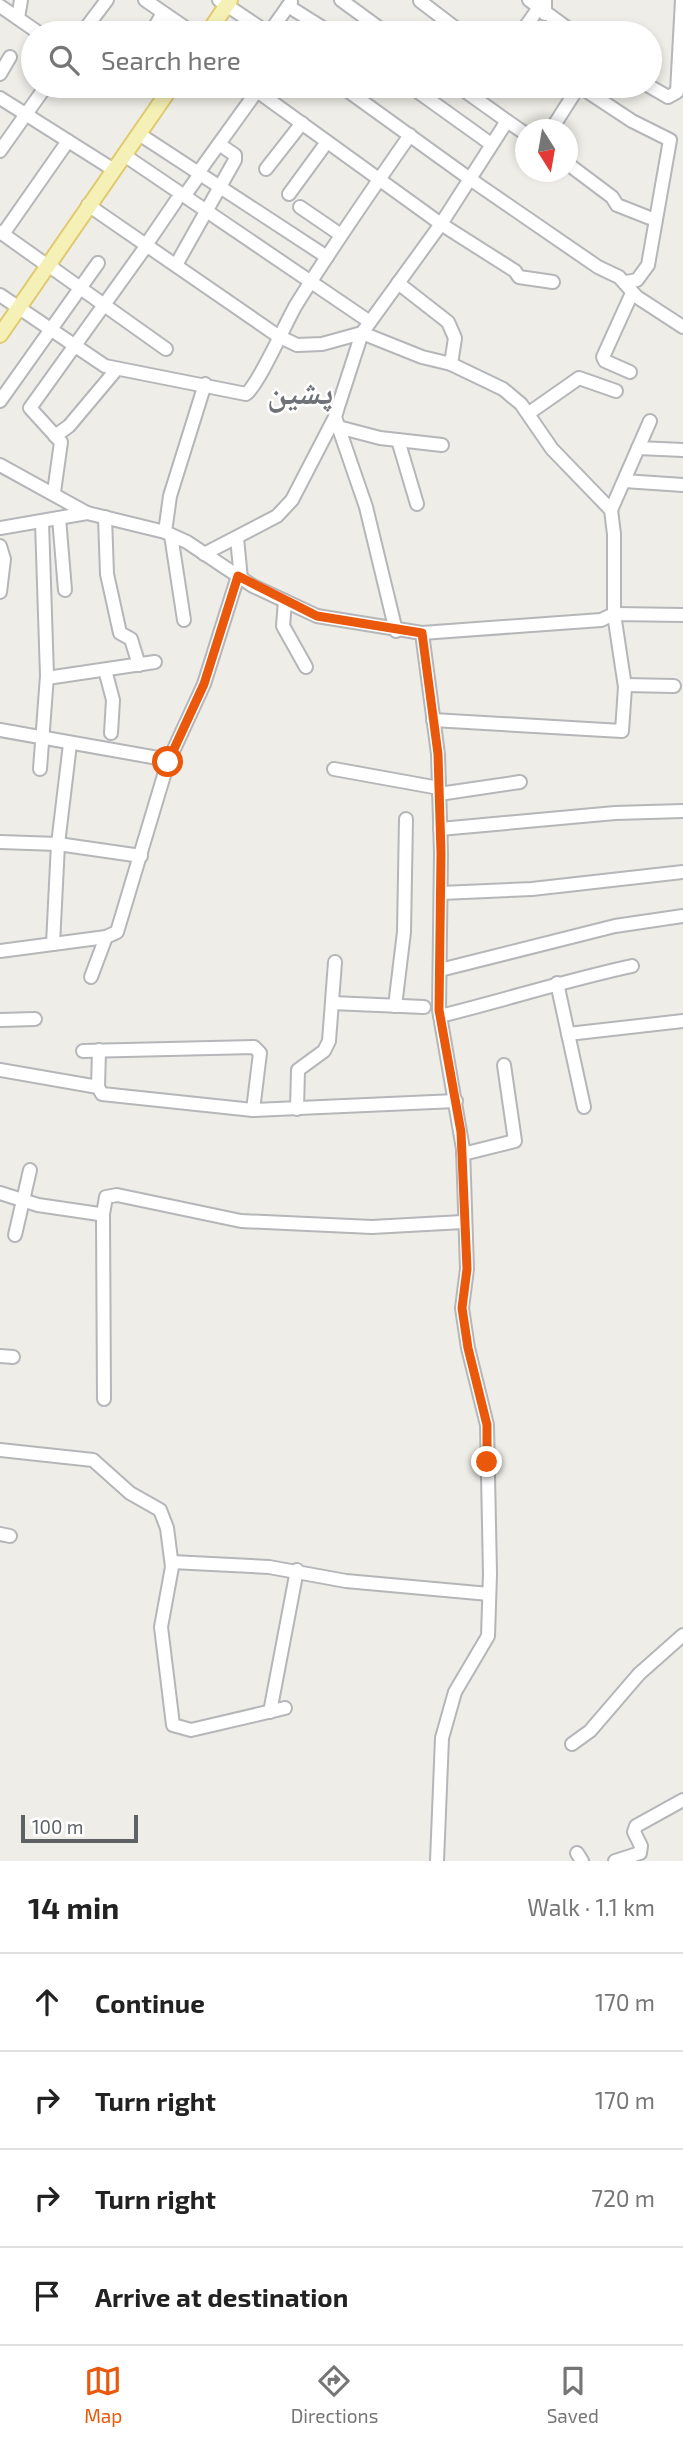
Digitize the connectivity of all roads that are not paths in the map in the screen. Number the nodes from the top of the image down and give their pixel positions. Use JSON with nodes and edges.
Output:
{"nodes":[{"id":1,"x":21,"y":0,"type":"edge"},
{"id":2,"x":107,"y":0,"type":"edge"},
{"id":3,"x":145,"y":0,"type":"edge"},
{"id":4,"x":341,"y":0,"type":"edge"},
{"id":5,"x":682,"y":0,"type":"edge"},
{"id":6,"x":420,"y":1,"type":"edge"},
{"id":7,"x":225,"y":2,"type":"edge"},
{"id":8,"x":290,"y":3,"type":"edge"},
{"id":9,"x":0,"y":6,"type":"edge"},
{"id":10,"x":539,"y":6,"type":"edge"},
{"id":11,"x":163,"y":13,"type":"junction"},
{"id":12,"x":18,"y":18,"type":"junction"},
{"id":13,"x":22,"y":21,"type":"edge"},
{"id":14,"x":91,"y":21,"type":"edge"},
{"id":15,"x":158,"y":21,"type":"edge"},
{"id":16,"x":175,"y":21,"type":"edge"},
{"id":17,"x":215,"y":21,"type":"edge"},
{"id":18,"x":252,"y":21,"type":"edge"},
{"id":19,"x":277,"y":21,"type":"edge"},
{"id":20,"x":315,"y":21,"type":"edge"},
{"id":21,"x":370,"y":21,"type":"edge"},
{"id":22,"x":446,"y":21,"type":"edge"},
{"id":23,"x":529,"y":21,"type":"edge"},
{"id":24,"x":558,"y":21,"type":"edge"},
{"id":25,"x":10,"y":57,"type":"dead end"},
{"id":26,"x":0,"y":74,"type":"edge"},
{"id":27,"x":680,"y":93,"type":"edge"},
{"id":28,"x":662,"y":94,"type":"edge"},
{"id":29,"x":0,"y":97,"type":"edge"},
{"id":30,"x":38,"y":98,"type":"edge"},
{"id":31,"x":164,"y":98,"type":"edge"},
{"id":32,"x":247,"y":98,"type":"edge"},
{"id":33,"x":267,"y":98,"type":"edge"},
{"id":34,"x":358,"y":98,"type":"edge"},
{"id":35,"x":427,"y":98,"type":"edge"},
{"id":36,"x":571,"y":98,"type":"edge"},
{"id":37,"x":597,"y":98,"type":"edge"},
{"id":38,"x":477,"y":99,"type":"edge"},
{"id":39,"x":27,"y":115,"type":"junction"},
{"id":40,"x":558,"y":119,"type":"edge"},
{"id":41,"x":507,"y":121,"type":"junction"},
{"id":42,"x":302,"y":123,"type":"junction"},
{"id":43,"x":515,"y":126,"type":"edge"},
{"id":44,"x":139,"y":134,"type":"junction"},
{"id":45,"x":410,"y":135,"type":"junction"},
{"id":46,"x":68,"y":141,"type":"junction"},
{"id":47,"x":327,"y":142,"type":"junction"},
{"id":48,"x":219,"y":144,"type":"junction"},
{"id":49,"x":491,"y":144,"type":"junction"},
{"id":50,"x":0,"y":151,"type":"edge"},
{"id":51,"x":124,"y":155,"type":"junction"},
{"id":52,"x":669,"y":158,"type":"junction"},
{"id":53,"x":683,"y":164,"type":"edge"},
{"id":54,"x":266,"y":169,"type":"dead end"},
{"id":55,"x":114,"y":170,"type":"junction"},
{"id":56,"x":578,"y":172,"type":"edge"},
{"id":57,"x":199,"y":173,"type":"junction"},
{"id":58,"x":380,"y":178,"type":"junction"},
{"id":59,"x":470,"y":179,"type":"junction"},
{"id":60,"x":219,"y":188,"type":"junction"},
{"id":61,"x":289,"y":194,"type":"dead end"},
{"id":62,"x":180,"y":198,"type":"junction"},
{"id":63,"x":88,"y":205,"type":"junction"},
{"id":64,"x":300,"y":207,"type":"dead end"},
{"id":65,"x":207,"y":211,"type":"junction"},
{"id":66,"x":650,"y":218,"type":"dead end"},
{"id":67,"x":441,"y":224,"type":"junction"},
{"id":68,"x":1,"y":233,"type":"edge"},
{"id":69,"x":341,"y":235,"type":"junction"},
{"id":70,"x":147,"y":245,"type":"junction"},
{"id":71,"x":327,"y":257,"type":"junction"},
{"id":72,"x":98,"y":262,"type":"dead end"},
{"id":73,"x":176,"y":265,"type":"junction"},
{"id":74,"x":48,"y":266,"type":"junction"},
{"id":75,"x":552,"y":282,"type":"dead end"},
{"id":76,"x":310,"y":283,"type":"junction"},
{"id":77,"x":398,"y":283,"type":"junction"},
{"id":78,"x":629,"y":287,"type":"junction"},
{"id":79,"x":81,"y":288,"type":"junction"},
{"id":80,"x":0,"y":295,"type":"edge"},
{"id":81,"x":106,"y":305,"type":"junction"},
{"id":82,"x":19,"y":307,"type":"junction"},
{"id":83,"x":370,"y":322,"type":"junction"},
{"id":84,"x":683,"y":327,"type":"edge"},
{"id":85,"x":51,"y":329,"type":"junction"},
{"id":86,"x":362,"y":333,"type":"junction"},
{"id":87,"x":0,"y":335,"type":"edge"},
{"id":88,"x":278,"y":336,"type":"junction"},
{"id":89,"x":77,"y":346,"type":"junction"},
{"id":90,"x":166,"y":349,"type":"dead end"},
{"id":91,"x":451,"y":364,"type":"junction"},
{"id":92,"x":116,"y":370,"type":"junction"},
{"id":93,"x":630,"y":372,"type":"dead end"},
{"id":94,"x":205,"y":384,"type":"junction"},
{"id":95,"x":616,"y":391,"type":"dead end"},
{"id":96,"x":0,"y":401,"type":"edge"},
{"id":97,"x":528,"y":412,"type":"junction"},
{"id":98,"x":650,"y":421,"type":"dead end"},
{"id":99,"x":337,"y":422,"type":"junction"},
{"id":100,"x":55,"y":436,"type":"junction"},
{"id":101,"x":398,"y":440,"type":"junction"},
{"id":102,"x":442,"y":445,"type":"dead end"},
{"id":103,"x":638,"y":448,"type":"junction"},
{"id":104,"x":683,"y":450,"type":"edge"},
{"id":105,"x":0,"y":465,"type":"edge"},
{"id":106,"x":624,"y":481,"type":"junction"},
{"id":107,"x":683,"y":485,"type":"edge"},
{"id":108,"x":54,"y":492,"type":"junction"},
{"id":109,"x":417,"y":504,"type":"dead end"},
{"id":110,"x":611,"y":510,"type":"junction"},
{"id":111,"x":87,"y":513,"type":"junction"},
{"id":112,"x":105,"y":517,"type":"junction"},
{"id":113,"x":59,"y":518,"type":"junction"},
{"id":114,"x":42,"y":522,"type":"junction"},
{"id":115,"x":0,"y":528,"type":"edge"},
{"id":116,"x":168,"y":533,"type":"junction"},
{"id":117,"x":237,"y":538,"type":"junction"},
{"id":118,"x":0,"y":546,"type":"edge"},
{"id":119,"x":204,"y":554,"type":"junction"},
{"id":120,"x":240,"y":578,"type":"junction"},
{"id":121,"x":65,"y":590,"type":"dead end"},
{"id":122,"x":0,"y":592,"type":"edge"},
{"id":123,"x":285,"y":601,"type":"junction"},
{"id":124,"x":614,"y":614,"type":"junction"},
{"id":125,"x":683,"y":615,"type":"edge"},
{"id":126,"x":184,"y":620,"type":"dead end"},
{"id":127,"x":396,"y":631,"type":"junction"},
{"id":128,"x":422,"y":633,"type":"junction"},
{"id":129,"x":155,"y":663,"type":"dead end"},
{"id":130,"x":139,"y":665,"type":"junction"},
{"id":131,"x":306,"y":667,"type":"dead end"},
{"id":132,"x":105,"y":670,"type":"junction"},
{"id":133,"x":47,"y":678,"type":"junction"},
{"id":134,"x":625,"y":685,"type":"junction"},
{"id":135,"x":674,"y":686,"type":"dead end"},
{"id":136,"x":433,"y":720,"type":"junction"},
{"id":137,"x":0,"y":730,"type":"edge"},
{"id":138,"x":111,"y":733,"type":"dead end"},
{"id":139,"x":43,"y":738,"type":"junction"},
{"id":140,"x":70,"y":744,"type":"junction"},
{"id":141,"x":169,"y":760,"type":"junction"},
{"id":142,"x":40,"y":769,"type":"dead end"},
{"id":143,"x":334,"y":769,"type":"dead end"},
{"id":144,"x":520,"y":782,"type":"dead end"},
{"id":145,"x":439,"y":791,"type":"junction"},
{"id":146,"x":683,"y":811,"type":"edge"},
{"id":147,"x":406,"y":819,"type":"dead end"},
{"id":148,"x":440,"y":829,"type":"junction"},
{"id":149,"x":0,"y":842,"type":"edge"},
{"id":150,"x":58,"y":844,"type":"junction"},
{"id":151,"x":141,"y":856,"type":"junction"},
{"id":152,"x":683,"y":872,"type":"edge"},
{"id":153,"x":441,"y":893,"type":"junction"},
{"id":154,"x":683,"y":916,"type":"edge"},
{"id":155,"x":106,"y":937,"type":"junction"},
{"id":156,"x":53,"y":944,"type":"junction"},
{"id":157,"x":0,"y":951,"type":"edge"},
{"id":158,"x":335,"y":962,"type":"dead end"},
{"id":159,"x":632,"y":966,"type":"dead end"},
{"id":160,"x":440,"y":970,"type":"junction"},
{"id":161,"x":91,"y":976,"type":"dead end"},
{"id":162,"x":557,"y":983,"type":"junction"},
{"id":163,"x":332,"y":1003,"type":"junction"},
{"id":164,"x":395,"y":1006,"type":"junction"},
{"id":165,"x":424,"y":1007,"type":"dead end"},
{"id":166,"x":440,"y":1016,"type":"junction"},
{"id":167,"x":35,"y":1019,"type":"dead end"},
{"id":168,"x":0,"y":1020,"type":"edge"},
{"id":169,"x":683,"y":1021,"type":"edge"},
{"id":170,"x":568,"y":1034,"type":"junction"},
{"id":171,"x":99,"y":1050,"type":"junction"},
{"id":172,"x":83,"y":1051,"type":"dead end"},
{"id":173,"x":504,"y":1065,"type":"dead end"},
{"id":174,"x":0,"y":1070,"type":"edge"},
{"id":175,"x":98,"y":1087,"type":"junction"},
{"id":176,"x":456,"y":1101,"type":"junction"},
{"id":177,"x":584,"y":1107,"type":"dead end"},
{"id":178,"x":297,"y":1109,"type":"junction"},
{"id":179,"x":253,"y":1110,"type":"junction"},
{"id":180,"x":463,"y":1154,"type":"junction"},
{"id":181,"x":30,"y":1170,"type":"dead end"},
{"id":182,"x":0,"y":1193,"type":"edge"},
{"id":183,"x":23,"y":1201,"type":"junction"},
{"id":184,"x":103,"y":1214,"type":"junction"},
{"id":185,"x":463,"y":1222,"type":"junction"},
{"id":186,"x":15,"y":1235,"type":"dead end"},
{"id":187,"x":104,"y":1399,"type":"dead end"},
{"id":188,"x":0,"y":1450,"type":"edge"},
{"id":189,"x":172,"y":1562,"type":"junction"},
{"id":190,"x":298,"y":1570,"type":"junction"},
{"id":191,"x":489,"y":1594,"type":"junction"},
{"id":192,"x":683,"y":1635,"type":"edge"},
{"id":193,"x":285,"y":1709,"type":"dead end"},
{"id":194,"x":270,"y":1712,"type":"junction"},
{"id":195,"x":572,"y":1744,"type":"dead end"},
{"id":196,"x":683,"y":1800,"type":"edge"},
{"id":197,"x":437,"y":1861,"type":"edge"},
{"id":198,"x":615,"y":1861,"type":"edge"}],
"edges":[{"from":1,"to":12,"type":"street"},
{"from":2,"to":14,"type":"street"},
{"from":3,"to":11,"type":"street"},
{"from":4,"to":21,"type":"street"},
{"from":5,"to":27,"type":"street"},
{"from":6,"to":22,"type":"street"},
{"from":7,"to":17,"type":"main road"},
{"from":7,"to":18,"type":"street"},
{"from":8,"to":19,"type":"street"},
{"from":8,"to":20,"type":"street"},
{"from":9,"to":12,"type":"street"},
{"from":10,"to":23,"type":"street"},
{"from":10,"to":24,"type":"street"},
{"from":11,"to":15,"type":"street"},
{"from":11,"to":16,"type":"street"},
{"from":12,"to":13,"type":"street"},
{"from":25,"to":26,"type":"street"},
{"from":27,"to":28,"type":"street"},
{"from":29,"to":39,"type":"street"},
{"from":30,"to":39,"type":"street"},
{"from":31,"to":44,"type":"main road"},
{"from":32,"to":48,"type":"street"},
{"from":33,"to":42,"type":"street"},
{"from":34,"to":45,"type":"street"},
{"from":35,"to":49,"type":"street"},
{"from":36,"to":40,"type":"street"},
{"from":37,"to":52,"type":"street"},
{"from":38,"to":41,"type":"street"},
{"from":39,"to":46,"type":"street"},
{"from":39,"to":50,"type":"street"},
{"from":41,"to":43,"type":"street"},
{"from":41,"to":49,"type":"street"},
{"from":42,"to":47,"type":"street"},
{"from":42,"to":54,"type":"street"},
{"from":44,"to":51,"type":"main road"},
{"from":44,"to":57,"type":"street"},
{"from":45,"to":58,"type":"street"},
{"from":45,"to":59,"type":"street"},
{"from":46,"to":55,"type":"street"},
{"from":46,"to":68,"type":"street"},
{"from":47,"to":58,"type":"street"},
{"from":47,"to":61,"type":"street"},
{"from":48,"to":57,"type":"street"},
{"from":48,"to":60,"type":"street"},
{"from":49,"to":59,"type":"street"},
{"from":51,"to":55,"type":"main road"},
{"from":51,"to":62,"type":"street"},
{"from":52,"to":53,"type":"street"},
{"from":52,"to":78,"type":"street"},
{"from":55,"to":63,"type":"main road"},
{"from":56,"to":66,"type":"street"},
{"from":57,"to":60,"type":"street"},
{"from":57,"to":62,"type":"street"},
{"from":58,"to":67,"type":"street"},
{"from":58,"to":69,"type":"street"},
{"from":59,"to":67,"type":"street"},
{"from":59,"to":78,"type":"street"},
{"from":60,"to":65,"type":"street"},
{"from":60,"to":71,"type":"street"},
{"from":62,"to":65,"type":"street"},
{"from":62,"to":70,"type":"street"},
{"from":63,"to":70,"type":"street"},
{"from":63,"to":74,"type":"main road"},
{"from":64,"to":69,"type":"street"},
{"from":65,"to":73,"type":"street"},
{"from":65,"to":76,"type":"street"},
{"from":67,"to":75,"type":"street"},
{"from":67,"to":77,"type":"street"},
{"from":68,"to":74,"type":"street"},
{"from":69,"to":71,"type":"street"},
{"from":70,"to":73,"type":"street"},
{"from":70,"to":81,"type":"street"},
{"from":71,"to":76,"type":"street"},
{"from":72,"to":79,"type":"street"},
{"from":73,"to":88,"type":"street"},
{"from":74,"to":79,"type":"street"},
{"from":74,"to":82,"type":"main road"},
{"from":76,"to":83,"type":"street"},
{"from":76,"to":88,"type":"street"},
{"from":77,"to":83,"type":"street"},
{"from":77,"to":91,"type":"street"},
{"from":78,"to":84,"type":"street"},
{"from":78,"to":93,"type":"street"},
{"from":79,"to":81,"type":"street"},
{"from":79,"to":85,"type":"street"},
{"from":80,"to":82,"type":"street"},
{"from":81,"to":89,"type":"street"},
{"from":81,"to":90,"type":"street"},
{"from":82,"to":85,"type":"street"},
{"from":82,"to":87,"type":"main road"},
{"from":83,"to":86,"type":"street"},
{"from":85,"to":89,"type":"street"},
{"from":85,"to":96,"type":"street"},
{"from":86,"to":88,"type":"street"},
{"from":86,"to":91,"type":"street"},
{"from":86,"to":99,"type":"street"},
{"from":88,"to":94,"type":"street"},
{"from":89,"to":92,"type":"street"},
{"from":89,"to":100,"type":"street"},
{"from":91,"to":97,"type":"street"},
{"from":92,"to":94,"type":"street"},
{"from":92,"to":100,"type":"street"},
{"from":94,"to":116,"type":"street"},
{"from":95,"to":97,"type":"street"},
{"from":97,"to":110,"type":"street"},
{"from":98,"to":103,"type":"street"},
{"from":99,"to":101,"type":"street"},
{"from":99,"to":117,"type":"street"},
{"from":99,"to":127,"type":"street"},
{"from":100,"to":108,"type":"street"},
{"from":101,"to":102,"type":"street"},
{"from":101,"to":109,"type":"street"},
{"from":103,"to":104,"type":"street"},
{"from":103,"to":106,"type":"street"},
{"from":105,"to":108,"type":"street"},
{"from":106,"to":107,"type":"street"},
{"from":106,"to":110,"type":"street"},
{"from":108,"to":111,"type":"street"},
{"from":110,"to":124,"type":"street"},
{"from":111,"to":112,"type":"street"},
{"from":111,"to":113,"type":"street"},
{"from":112,"to":116,"type":"street"},
{"from":112,"to":130,"type":"street"},
{"from":113,"to":114,"type":"street"},
{"from":113,"to":121,"type":"street"},
{"from":114,"to":115,"type":"street"},
{"from":114,"to":133,"type":"street"},
{"from":116,"to":119,"type":"street"},
{"from":116,"to":126,"type":"street"},
{"from":117,"to":119,"type":"street"},
{"from":117,"to":120,"type":"street"},
{"from":118,"to":122,"type":"street"},
{"from":119,"to":120,"type":"street"},
{"from":120,"to":123,"type":"street"},
{"from":120,"to":141,"type":"street"},
{"from":123,"to":127,"type":"street"},
{"from":123,"to":131,"type":"street"},
{"from":124,"to":125,"type":"street"},
{"from":124,"to":128,"type":"street"},
{"from":124,"to":134,"type":"street"},
{"from":127,"to":128,"type":"street"},
{"from":128,"to":136,"type":"street"},
{"from":129,"to":130,"type":"street"},
{"from":130,"to":132,"type":"street"},
{"from":132,"to":133,"type":"street"},
{"from":132,"to":138,"type":"street"},
{"from":133,"to":139,"type":"street"},
{"from":134,"to":135,"type":"street"},
{"from":134,"to":136,"type":"street"},
{"from":136,"to":145,"type":"street"},
{"from":137,"to":139,"type":"street"},
{"from":139,"to":140,"type":"street"},
{"from":139,"to":142,"type":"street"},
{"from":140,"to":141,"type":"street"},
{"from":140,"to":150,"type":"street"},
{"from":141,"to":151,"type":"street"},
{"from":143,"to":145,"type":"street"},
{"from":144,"to":145,"type":"street"},
{"from":145,"to":148,"type":"street"},
{"from":146,"to":148,"type":"street"},
{"from":147,"to":164,"type":"street"},
{"from":148,"to":153,"type":"street"},
{"from":149,"to":150,"type":"street"},
{"from":150,"to":151,"type":"street"},
{"from":150,"to":156,"type":"street"},
{"from":151,"to":155,"type":"street"},
{"from":152,"to":153,"type":"street"},
{"from":153,"to":160,"type":"street"},
{"from":154,"to":160,"type":"street"},
{"from":155,"to":156,"type":"street"},
{"from":155,"to":161,"type":"street"},
{"from":156,"to":157,"type":"street"},
{"from":158,"to":163,"type":"street"},
{"from":159,"to":162,"type":"street"},
{"from":160,"to":166,"type":"street"},
{"from":162,"to":166,"type":"street"},
{"from":162,"to":170,"type":"street"},
{"from":163,"to":164,"type":"street"},
{"from":163,"to":178,"type":"street"},
{"from":164,"to":165,"type":"street"},
{"from":166,"to":176,"type":"street"},
{"from":167,"to":168,"type":"street"},
{"from":169,"to":170,"type":"street"},
{"from":170,"to":177,"type":"street"},
{"from":171,"to":172,"type":"street"},
{"from":171,"to":175,"type":"street"},
{"from":171,"to":179,"type":"street"},
{"from":173,"to":180,"type":"street"},
{"from":174,"to":175,"type":"street"},
{"from":175,"to":179,"type":"street"},
{"from":176,"to":178,"type":"street"},
{"from":176,"to":180,"type":"street"},
{"from":178,"to":179,"type":"street"},
{"from":180,"to":185,"type":"street"},
{"from":181,"to":183,"type":"street"},
{"from":182,"to":183,"type":"street"},
{"from":183,"to":184,"type":"street"},
{"from":183,"to":186,"type":"street"},
{"from":184,"to":185,"type":"street"},
{"from":184,"to":187,"type":"street"},
{"from":185,"to":191,"type":"street"},
{"from":188,"to":189,"type":"street"},
{"from":189,"to":190,"type":"street"},
{"from":189,"to":194,"type":"street"},
{"from":190,"to":191,"type":"street"},
{"from":190,"to":194,"type":"street"},
{"from":191,"to":197,"type":"street"},
{"from":192,"to":195,"type":"street"},
{"from":193,"to":194,"type":"street"},
{"from":196,"to":198,"type":"street"}]}
